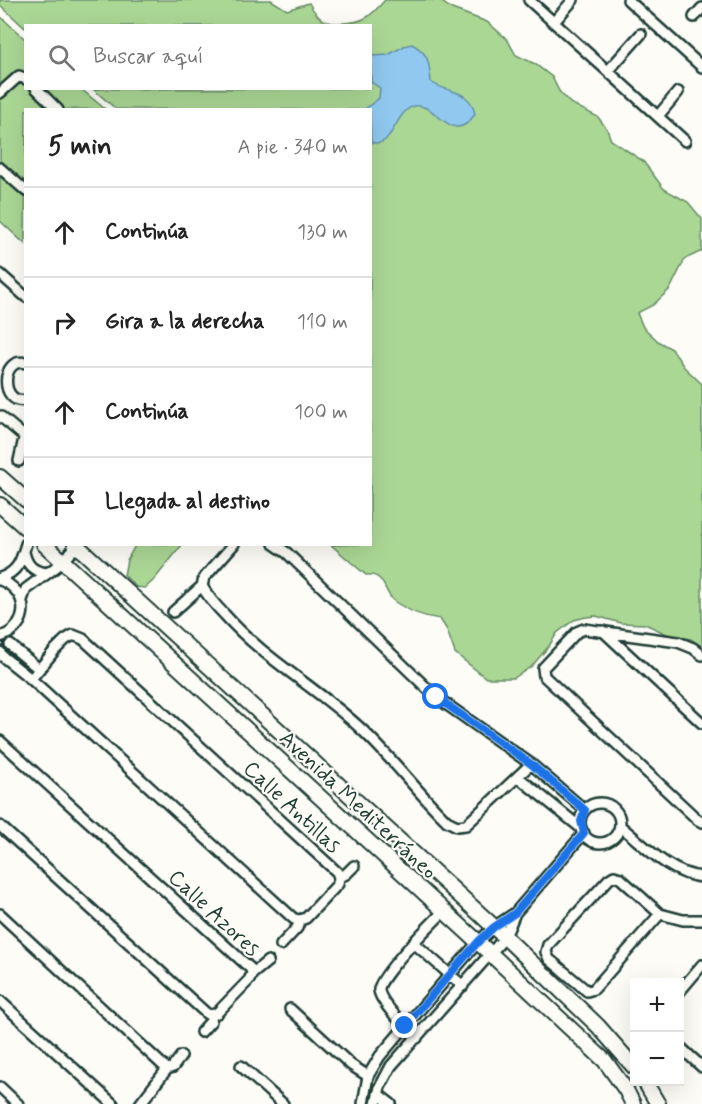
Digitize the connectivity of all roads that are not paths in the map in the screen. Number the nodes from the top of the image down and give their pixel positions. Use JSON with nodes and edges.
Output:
{"nodes":[{"id":1,"x":529,"y":0,"type":"edge"},
{"id":2,"x":573,"y":0,"type":"edge"},
{"id":3,"x":628,"y":0,"type":"edge"},
{"id":4,"x":702,"y":8,"type":"edge"},
{"id":5,"x":694,"y":17,"type":"dead end"},
{"id":6,"x":554,"y":22,"type":"junction"},
{"id":7,"x":641,"y":34,"type":"dead end"},
{"id":8,"x":702,"y":67,"type":"edge"},
{"id":9,"x":609,"y":71,"type":"junction"},
{"id":10,"x":24,"y":78,"type":"edge"},
{"id":11,"x":38,"y":90,"type":"edge"},
{"id":12,"x":678,"y":92,"type":"dead end"},
{"id":13,"x":0,"y":93,"type":"edge"},
{"id":14,"x":56,"y":108,"type":"edge"},
{"id":15,"x":658,"y":116,"type":"junction"},
{"id":16,"x":686,"y":141,"type":"dead end"},
{"id":17,"x":0,"y":168,"type":"edge"},
{"id":18,"x":24,"y":189,"type":"edge"},
{"id":19,"x":0,"y":274,"type":"edge"},
{"id":20,"x":24,"y":295,"type":"edge"},
{"id":21,"x":24,"y":363,"type":"edge"},
{"id":22,"x":2,"y":366,"type":"edge"},
{"id":23,"x":24,"y":400,"type":"edge"},
{"id":24,"x":0,"y":416,"type":"edge"},
{"id":25,"x":24,"y":434,"type":"edge"},
{"id":26,"x":24,"y":440,"type":"edge"},
{"id":27,"x":20,"y":461,"type":"dead end"},
{"id":28,"x":0,"y":477,"type":"edge"},
{"id":29,"x":24,"y":498,"type":"edge"},
{"id":30,"x":0,"y":505,"type":"edge"},
{"id":31,"x":24,"y":526,"type":"edge"},
{"id":32,"x":46,"y":546,"type":"edge"},
{"id":33,"x":75,"y":546,"type":"edge"},
{"id":34,"x":77,"y":546,"type":"edge"},
{"id":35,"x":232,"y":546,"type":"edge"},
{"id":36,"x":277,"y":546,"type":"edge"},
{"id":37,"x":25,"y":548,"type":"edge"},
{"id":38,"x":63,"y":561,"type":"junction"},
{"id":39,"x":48,"y":573,"type":"junction"},
{"id":40,"x":0,"y":579,"type":"edge"},
{"id":41,"x":202,"y":586,"type":"junction"},
{"id":42,"x":22,"y":600,"type":"junction"},
{"id":43,"x":173,"y":612,"type":"dead end"},
{"id":44,"x":603,"y":632,"type":"junction"},
{"id":45,"x":4,"y":635,"type":"edge"},
{"id":46,"x":10,"y":645,"type":"junction"},
{"id":47,"x":702,"y":655,"type":"edge"},
{"id":48,"x":1,"y":656,"type":"edge"},
{"id":49,"x":39,"y":669,"type":"junction"},
{"id":50,"x":31,"y":679,"type":"junction"},
{"id":51,"x":702,"y":723,"type":"edge"},
{"id":52,"x":1,"y":745,"type":"edge"},
{"id":53,"x":531,"y":764,"type":"junction"},
{"id":54,"x":518,"y":777,"type":"junction"},
{"id":55,"x":585,"y":810,"type":"junction"},
{"id":56,"x":702,"y":822,"type":"edge"},
{"id":57,"x":0,"y":826,"type":"edge"},
{"id":58,"x":620,"y":826,"type":"junction"},
{"id":59,"x":582,"y":830,"type":"junction"},
{"id":60,"x":354,"y":866,"type":"dead end"},
{"id":61,"x":339,"y":877,"type":"junction"},
{"id":62,"x":702,"y":877,"type":"edge"},
{"id":63,"x":444,"y":910,"type":"junction"},
{"id":64,"x":515,"y":913,"type":"junction"},
{"id":65,"x":0,"y":914,"type":"edge"},
{"id":66,"x":660,"y":914,"type":"junction"},
{"id":67,"x":300,"y":920,"type":"junction"},
{"id":68,"x":702,"y":920,"type":"edge"},
{"id":69,"x":494,"y":927,"type":"junction"},
{"id":70,"x":505,"y":937,"type":"junction"},
{"id":71,"x":478,"y":942,"type":"junction"},
{"id":72,"x":414,"y":943,"type":"junction"},
{"id":73,"x":281,"y":945,"type":"dead end"},
{"id":74,"x":490,"y":954,"type":"junction"},
{"id":75,"x":267,"y":961,"type":"dead end"},
{"id":76,"x":702,"y":965,"type":"edge"},
{"id":77,"x":252,"y":974,"type":"junction"},
{"id":78,"x":450,"y":974,"type":"junction"},
{"id":79,"x":694,"y":975,"type":"junction"},
{"id":80,"x":702,"y":982,"type":"edge"},
{"id":81,"x":463,"y":986,"type":"junction"},
{"id":82,"x":684,"y":986,"type":"edge"},
{"id":83,"x":0,"y":1001,"type":"edge"},
{"id":84,"x":422,"y":1006,"type":"junction"},
{"id":85,"x":290,"y":1009,"type":"dead end"},
{"id":86,"x":212,"y":1015,"type":"junction"},
{"id":87,"x":435,"y":1017,"type":"junction"},
{"id":88,"x":405,"y":1026,"type":"junction"},
{"id":89,"x":201,"y":1032,"type":"dead end"},
{"id":90,"x":417,"y":1038,"type":"junction"},
{"id":91,"x":684,"y":1051,"type":"edge"},
{"id":92,"x":181,"y":1056,"type":"dead end"},
{"id":93,"x":630,"y":1062,"type":"edge"},
{"id":94,"x":241,"y":1066,"type":"dead end"},
{"id":95,"x":702,"y":1067,"type":"edge"},
{"id":96,"x":167,"y":1070,"type":"junction"},
{"id":97,"x":368,"y":1076,"type":"junction"},
{"id":98,"x":647,"y":1086,"type":"edge"},
{"id":99,"x":0,"y":1087,"type":"edge"},
{"id":100,"x":377,"y":1099,"type":"edge"},
{"id":101,"x":18,"y":1104,"type":"edge"},
{"id":102,"x":113,"y":1104,"type":"edge"},
{"id":103,"x":140,"y":1104,"type":"edge"},
{"id":104,"x":283,"y":1104,"type":"edge"},
{"id":105,"x":363,"y":1104,"type":"edge"},
{"id":106,"x":391,"y":1104,"type":"edge"},
{"id":107,"x":633,"y":1104,"type":"edge"},
{"id":108,"x":658,"y":1104,"type":"edge"}],
"edges":[{"from":1,"to":6,"type":"street"},
{"from":2,"to":6,"type":"street"},
{"from":3,"to":8,"type":"street"},
{"from":4,"to":5,"type":"street"},
{"from":6,"to":9,"type":"street"},
{"from":7,"to":9,"type":"street"},
{"from":9,"to":15,"type":"street"},
{"from":10,"to":13,"type":"street"},
{"from":11,"to":14,"type":"street"},
{"from":12,"to":15,"type":"street"},
{"from":15,"to":16,"type":"street"},
{"from":17,"to":18,"type":"street"},
{"from":19,"to":20,"type":"street"},
{"from":21,"to":22,"type":"street"},
{"from":22,"to":23,"type":"street"},
{"from":24,"to":25,"type":"street"},
{"from":26,"to":27,"type":"street"},
{"from":28,"to":29,"type":"street"},
{"from":30,"to":31,"type":"street"},
{"from":32,"to":38,"type":"street","name":"Avenida Mediterráneo"},
{"from":33,"to":38,"type":"street"},
{"from":34,"to":69,"type":"street","name":"Avenida Mediterráneo"},
{"from":35,"to":41,"type":"street"},
{"from":36,"to":53,"type":"street"},
{"from":37,"to":39,"type":"street"},
{"from":37,"to":40,"type":"street"},
{"from":38,"to":39,"type":"street"},
{"from":38,"to":63,"type":"street","name":"Avenida Mediterráneo"},
{"from":39,"to":42,"type":"street"},
{"from":40,"to":42,"type":"street"},
{"from":41,"to":43,"type":"street"},
{"from":41,"to":54,"type":"street"},
{"from":42,"to":45,"type":"street"},
{"from":44,"to":47,"type":"street"},
{"from":44,"to":51,"type":"street"},
{"from":44,"to":56,"type":"street"},
{"from":45,"to":46,"type":"street"},
{"from":46,"to":48,"type":"street"},
{"from":46,"to":49,"type":"street"},
{"from":48,"to":50,"type":"street"},
{"from":49,"to":50,"type":"street","name":"Calle Antillas"},
{"from":49,"to":61,"type":"street","name":"Calle Antillas"},
{"from":50,"to":67,"type":"street"},
{"from":52,"to":77,"type":"street","name":"Calle Azores"},
{"from":53,"to":54,"type":"street"},
{"from":53,"to":55,"type":"street"},
{"from":54,"to":59,"type":"street"},
{"from":55,"to":58,"type":"street"},
{"from":55,"to":59,"type":"street"},
{"from":57,"to":86,"type":"street"},
{"from":58,"to":59,"type":"street"},
{"from":58,"to":62,"type":"street"},
{"from":59,"to":64,"type":"street"},
{"from":60,"to":61,"type":"street"},
{"from":61,"to":67,"type":"street","name":"Calle Antillas"},
{"from":63,"to":71,"type":"street","name":"Avenida Mediterráneo"},
{"from":63,"to":72,"type":"street"},
{"from":64,"to":69,"type":"street"},
{"from":64,"to":70,"type":"street"},
{"from":65,"to":96,"type":"street"},
{"from":66,"to":66,"type":"street"},
{"from":66,"to":68,"type":"street"},
{"from":67,"to":73,"type":"street","name":"Calle Antillas"},
{"from":69,"to":70,"type":"street","name":"Avenida Mediterráneo"},
{"from":69,"to":71,"type":"street"},
{"from":70,"to":74,"type":"street"},
{"from":70,"to":93,"type":"street","name":"Avenida Mediterráneo"},
{"from":71,"to":74,"type":"street","name":"Avenida Mediterráneo"},
{"from":71,"to":78,"type":"street"},
{"from":72,"to":78,"type":"street"},
{"from":72,"to":88,"type":"street"},
{"from":74,"to":81,"type":"street"},
{"from":74,"to":107,"type":"street","name":"Avenida Mediterráneo"},
{"from":75,"to":77,"type":"street"},
{"from":76,"to":79,"type":"street"},
{"from":77,"to":86,"type":"street","name":"Calle Azores"},
{"from":78,"to":81,"type":"street"},
{"from":78,"to":84,"type":"street"},
{"from":79,"to":80,"type":"street"},
{"from":79,"to":82,"type":"street"},
{"from":81,"to":87,"type":"street"},
{"from":83,"to":102,"type":"street"},
{"from":84,"to":87,"type":"street"},
{"from":84,"to":88,"type":"street"},
{"from":85,"to":97,"type":"street"},
{"from":86,"to":89,"type":"street","name":"Calle Azores"},
{"from":87,"to":90,"type":"street"},
{"from":88,"to":90,"type":"street"},
{"from":88,"to":97,"type":"street"},
{"from":90,"to":100,"type":"street"},
{"from":91,"to":95,"type":"street"},
{"from":92,"to":96,"type":"street"},
{"from":94,"to":104,"type":"street"},
{"from":96,"to":103,"type":"street"},
{"from":97,"to":105,"type":"street"},
{"from":98,"to":108,"type":"street"},
{"from":99,"to":101,"type":"street"},
{"from":100,"to":106,"type":"street"}]}
